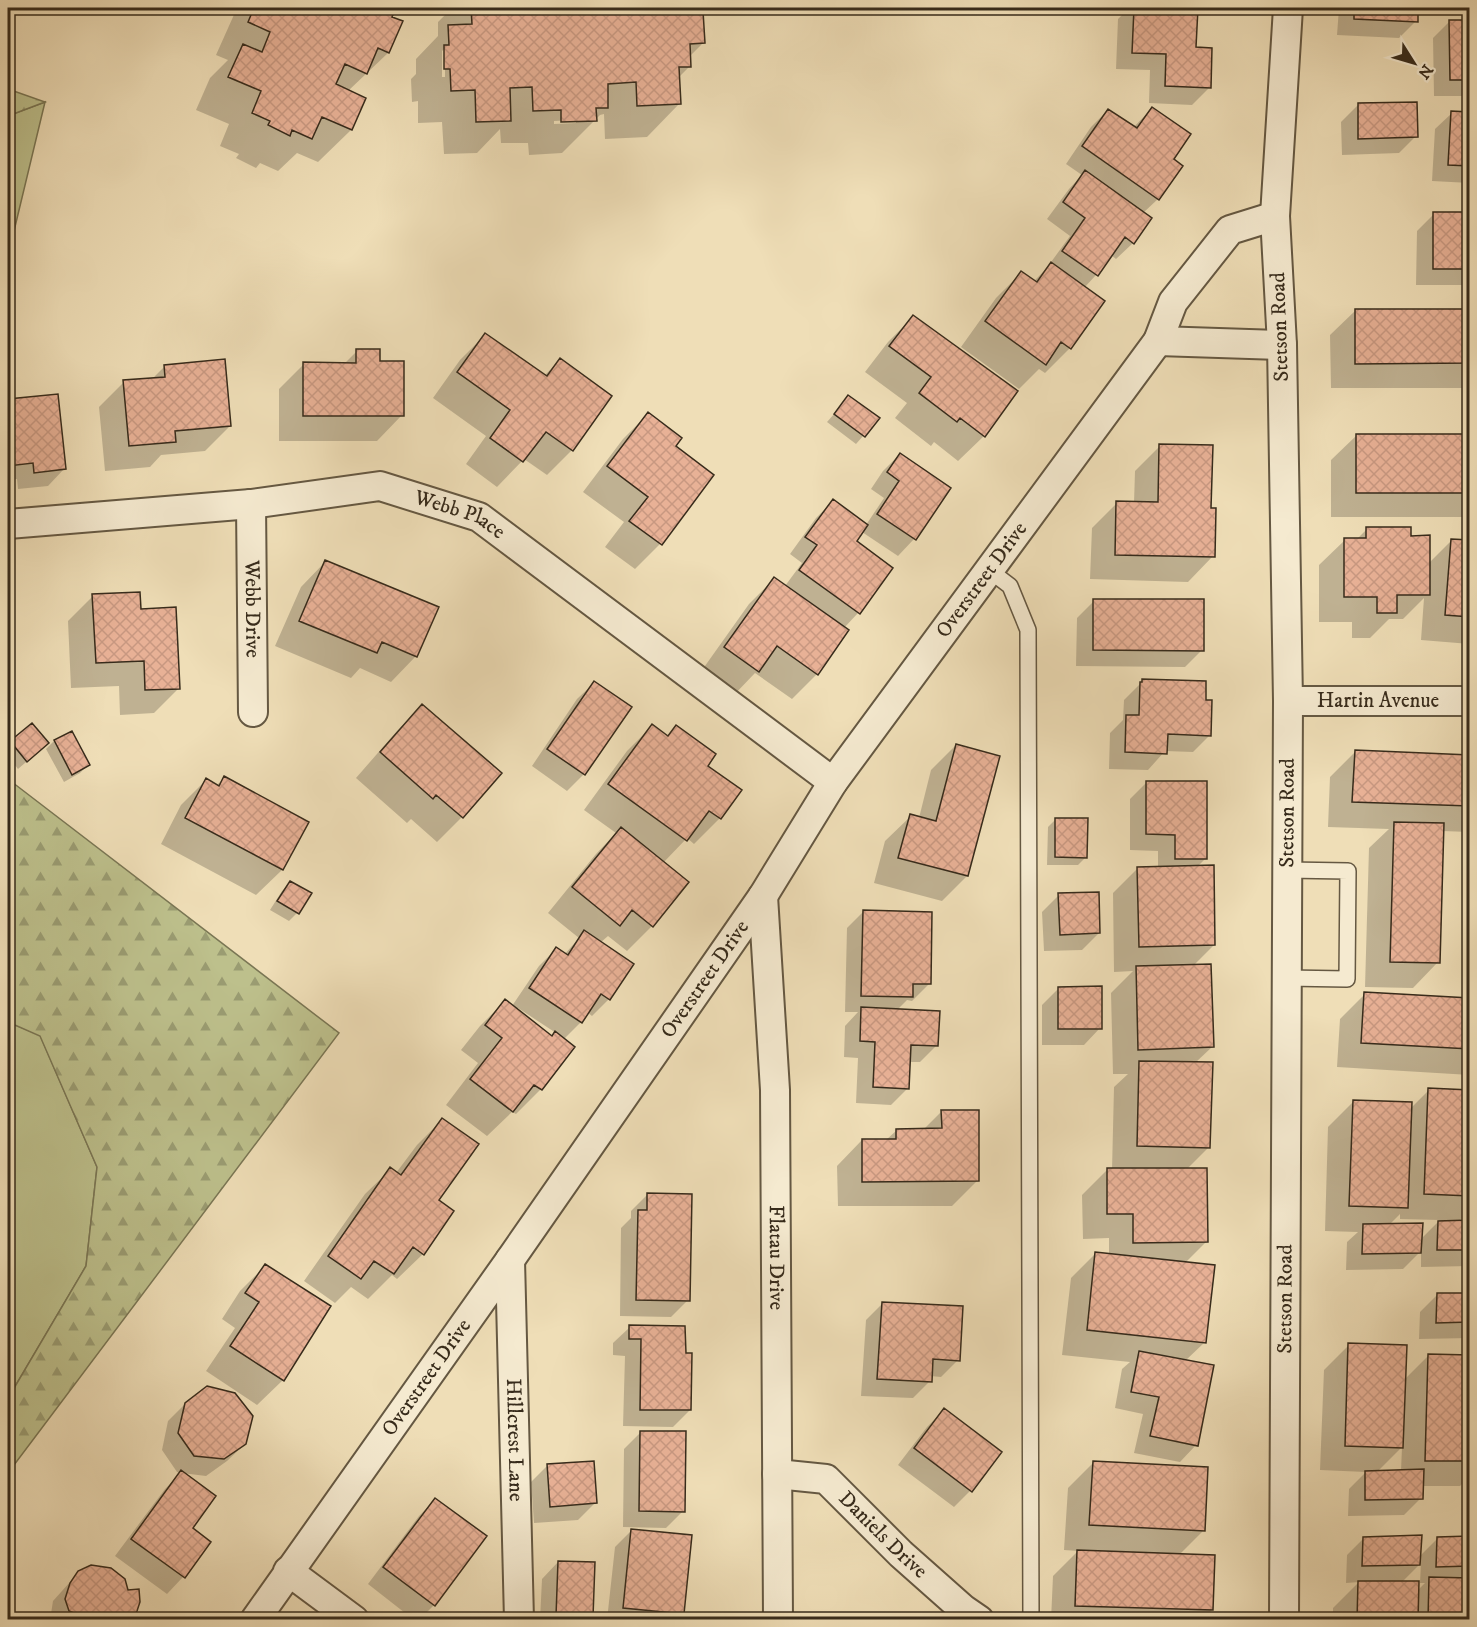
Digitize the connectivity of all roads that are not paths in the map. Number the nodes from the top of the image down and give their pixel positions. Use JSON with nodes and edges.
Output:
{"nodes":[{"id":1,"x":1287,"y":8,"type":"edge"},
{"id":2,"x":1275,"y":216,"type":"junction"},
{"id":3,"x":1158,"y":341,"type":"junction"},
{"id":4,"x":1282,"y":345,"type":"junction"},
{"id":5,"x":251,"y":504,"type":"junction"},
{"id":6,"x":8,"y":524,"type":"edge"},
{"id":7,"x":989,"y":570,"type":"junction"},
{"id":8,"x":1288,"y":701,"type":"junction"},
{"id":9,"x":1470,"y":701,"type":"edge"},
{"id":10,"x":253,"y":712,"type":"dead end"},
{"id":11,"x":833,"y":782,"type":"junction"},
{"id":12,"x":1287,"y":870,"type":"junction"},
{"id":13,"x":763,"y":896,"type":"junction"},
{"id":14,"x":1286,"y":978,"type":"junction"},
{"id":15,"x":510,"y":1260,"type":"junction"},
{"id":16,"x":777,"y":1474,"type":"junction"},
{"id":17,"x":288,"y":1571,"type":"junction"},
{"id":18,"x":255,"y":1620,"type":"edge"},
{"id":19,"x":354,"y":1620,"type":"edge"},
{"id":20,"x":519,"y":1620,"type":"edge"},
{"id":21,"x":778,"y":1620,"type":"edge"},
{"id":22,"x":979,"y":1620,"type":"edge"},
{"id":23,"x":1031,"y":1620,"type":"edge"},
{"id":24,"x":1284,"y":1620,"type":"edge"}],
"edges":[{"from":1,"to":2,"type":"street","name":"Stetson Road"},
{"from":2,"to":3,"type":"street","name":"Overstreet Drive"},
{"from":2,"to":4,"type":"street","name":"Stetson Road"},
{"from":3,"to":4,"type":"street"},
{"from":3,"to":7,"type":"street","name":"Overstreet Drive"},
{"from":4,"to":8,"type":"street","name":"Stetson Road"},
{"from":5,"to":6,"type":"street","name":"Webb Place"},
{"from":5,"to":10,"type":"street","name":"Webb Drive"},
{"from":5,"to":11,"type":"street","name":"Webb Place"},
{"from":7,"to":11,"type":"street","name":"Overstreet Drive"},
{"from":7,"to":23,"type":"lane"},
{"from":8,"to":9,"type":"street","name":"Hartin Avenue"},
{"from":8,"to":12,"type":"street","name":"Stetson Road"},
{"from":11,"to":13,"type":"street","name":"Overstreet Drive"},
{"from":12,"to":14,"type":"street","name":"Stetson Road"},
{"from":12,"to":14,"type":"lane"},
{"from":13,"to":15,"type":"street","name":"Overstreet Drive"},
{"from":13,"to":16,"type":"street","name":"Flatau Drive"},
{"from":14,"to":24,"type":"street","name":"Stetson Road"},
{"from":15,"to":17,"type":"street","name":"Overstreet Drive"},
{"from":15,"to":20,"type":"street","name":"Hillcrest Lane"},
{"from":16,"to":21,"type":"street","name":"Flatau Drive"},
{"from":16,"to":22,"type":"street","name":"Daniels Drive"},
{"from":17,"to":18,"type":"street","name":"Overstreet Drive"},
{"from":17,"to":19,"type":"street"}]}
